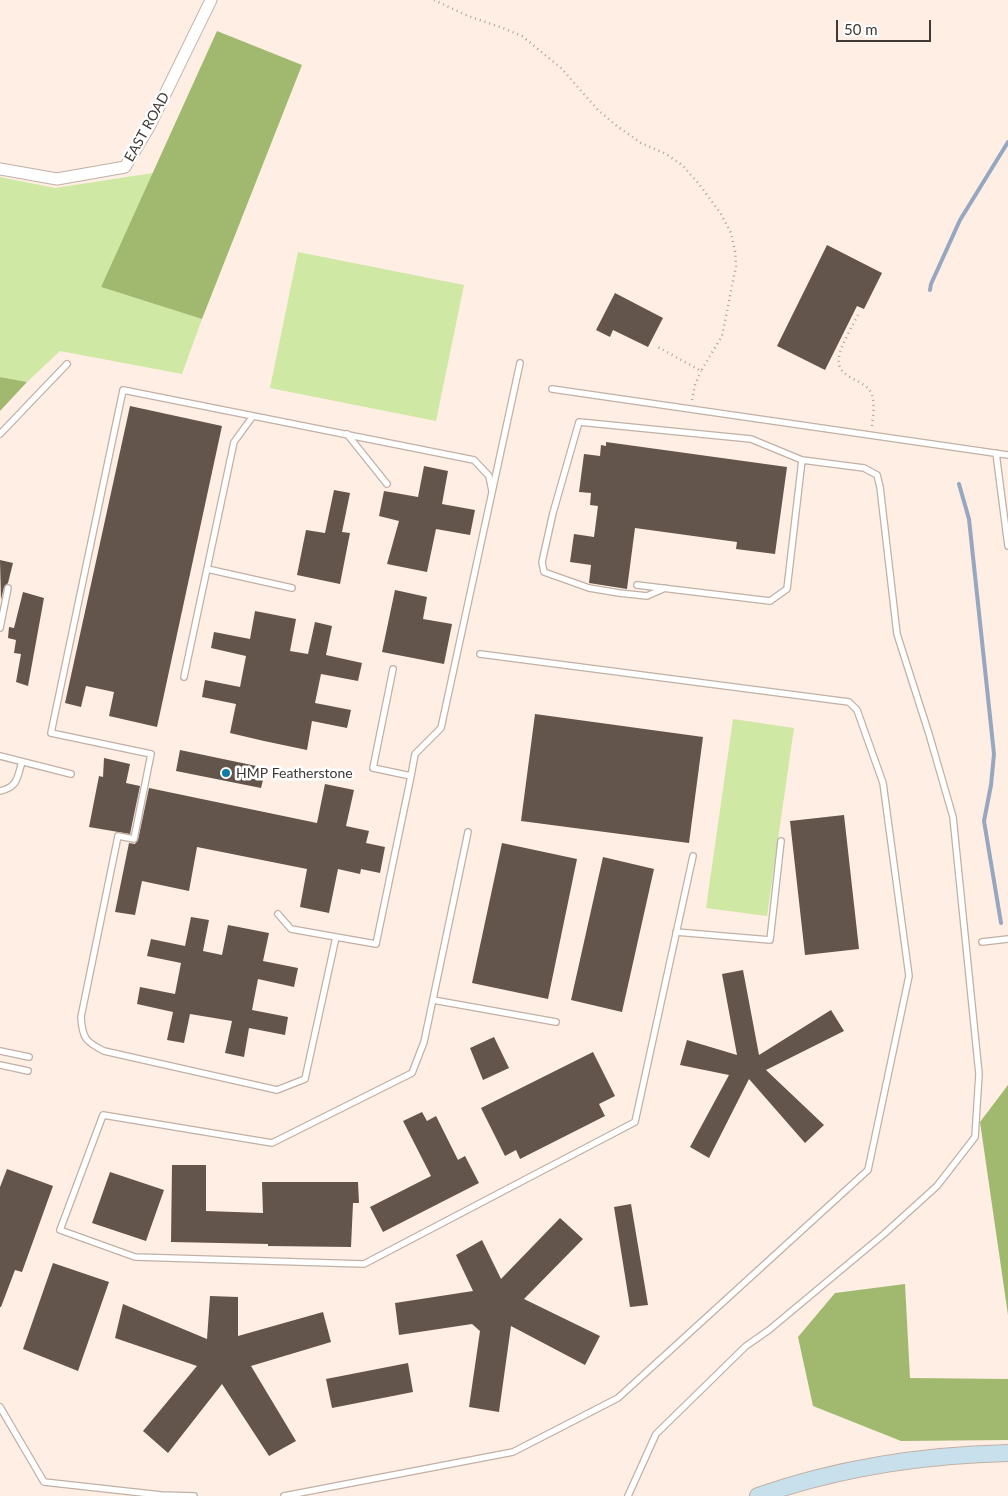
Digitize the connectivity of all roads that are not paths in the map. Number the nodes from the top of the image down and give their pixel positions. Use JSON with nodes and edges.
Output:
{"nodes":[{"id":1,"x":211,"y":0,"type":"edge"},
{"id":2,"x":0,"y":168,"type":"edge"},
{"id":3,"x":520,"y":363,"type":"dead end"},
{"id":4,"x":68,"y":364,"type":"dead end"},
{"id":5,"x":552,"y":389,"type":"dead end"},
{"id":6,"x":253,"y":416,"type":"junction"},
{"id":7,"x":0,"y":434,"type":"edge"},
{"id":8,"x":347,"y":434,"type":"junction"},
{"id":9,"x":996,"y":453,"type":"junction"},
{"id":10,"x":1008,"y":455,"type":"edge"},
{"id":11,"x":802,"y":460,"type":"junction"},
{"id":12,"x":387,"y":484,"type":"dead end"},
{"id":13,"x":492,"y":491,"type":"junction"},
{"id":14,"x":1008,"y":546,"type":"edge"},
{"id":15,"x":207,"y":569,"type":"junction"},
{"id":16,"x":638,"y":585,"type":"dead end"},
{"id":17,"x":8,"y":588,"type":"dead end"},
{"id":18,"x":292,"y":588,"type":"dead end"},
{"id":19,"x":665,"y":588,"type":"junction"},
{"id":20,"x":0,"y":628,"type":"edge"},
{"id":21,"x":480,"y":654,"type":"dead end"},
{"id":22,"x":393,"y":668,"type":"dead end"},
{"id":23,"x":184,"y":676,"type":"dead end"},
{"id":24,"x":0,"y":756,"type":"edge"},
{"id":25,"x":22,"y":762,"type":"junction"},
{"id":26,"x":71,"y":774,"type":"dead end"},
{"id":27,"x":411,"y":776,"type":"junction"},
{"id":28,"x":0,"y":792,"type":"edge"},
{"id":29,"x":468,"y":832,"type":"dead end"},
{"id":30,"x":781,"y":841,"type":"dead end"},
{"id":31,"x":693,"y":856,"type":"dead end"},
{"id":32,"x":278,"y":914,"type":"dead end"},
{"id":33,"x":676,"y":932,"type":"junction"},
{"id":34,"x":336,"y":938,"type":"junction"},
{"id":35,"x":1008,"y":939,"type":"edge"},
{"id":36,"x":982,"y":942,"type":"dead end"},
{"id":37,"x":433,"y":1000,"type":"junction"},
{"id":38,"x":556,"y":1022,"type":"dead end"},
{"id":39,"x":0,"y":1051,"type":"edge"},
{"id":40,"x":29,"y":1057,"type":"dead end"},
{"id":41,"x":0,"y":1065,"type":"edge"},
{"id":42,"x":28,"y":1071,"type":"dead end"},
{"id":43,"x":0,"y":1407,"type":"edge"},
{"id":44,"x":1008,"y":1453,"type":"edge"},
{"id":45,"x":194,"y":1496,"type":"edge"},
{"id":46,"x":284,"y":1496,"type":"edge"},
{"id":47,"x":628,"y":1496,"type":"edge"},
{"id":48,"x":758,"y":1496,"type":"edge"}],
"edges":[{"from":1,"to":2,"type":"street","name":"EAST ROAD"},
{"from":3,"to":13,"type":"lane"},
{"from":4,"to":7,"type":"lane"},
{"from":5,"to":9,"type":"lane"},
{"from":6,"to":8,"type":"lane"},
{"from":6,"to":15,"type":"lane"},
{"from":6,"to":34,"type":"lane"},
{"from":8,"to":12,"type":"lane"},
{"from":8,"to":13,"type":"lane"},
{"from":9,"to":10,"type":"lane"},
{"from":9,"to":14,"type":"lane"},
{"from":11,"to":19,"type":"lane"},
{"from":11,"to":19,"type":"lane"},
{"from":11,"to":47,"type":"lane"},
{"from":13,"to":27,"type":"lane"},
{"from":15,"to":18,"type":"lane"},
{"from":15,"to":23,"type":"lane"},
{"from":16,"to":19,"type":"lane"},
{"from":17,"to":20,"type":"lane"},
{"from":21,"to":46,"type":"lane"},
{"from":22,"to":27,"type":"lane"},
{"from":24,"to":25,"type":"lane"},
{"from":25,"to":26,"type":"lane"},
{"from":25,"to":28,"type":"lane"},
{"from":27,"to":34,"type":"lane"},
{"from":29,"to":37,"type":"lane"},
{"from":30,"to":33,"type":"lane"},
{"from":31,"to":33,"type":"lane"},
{"from":32,"to":34,"type":"lane"},
{"from":33,"to":37,"type":"lane"},
{"from":35,"to":36,"type":"lane"},
{"from":37,"to":38,"type":"lane"},
{"from":39,"to":40,"type":"lane"},
{"from":41,"to":42,"type":"lane"},
{"from":43,"to":45,"type":"lane"},
{"from":44,"to":48,"type":"street"}]}
